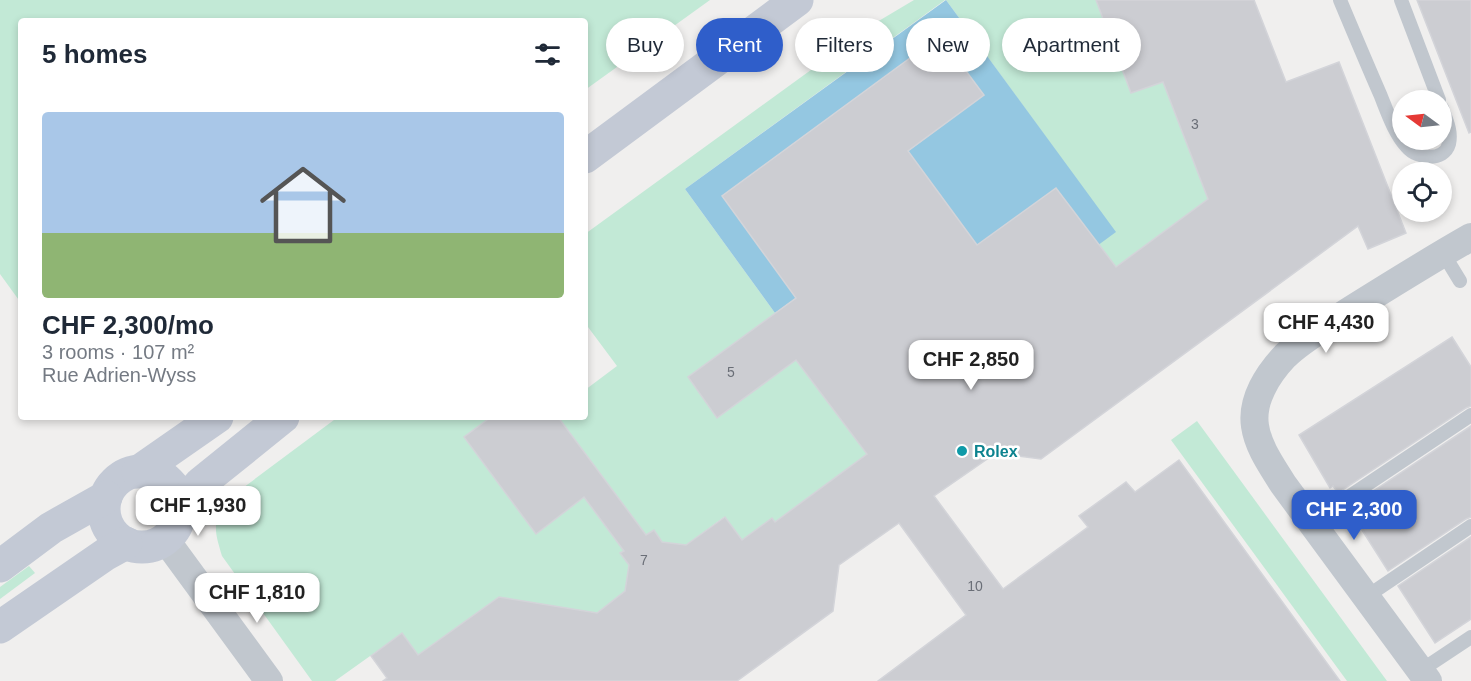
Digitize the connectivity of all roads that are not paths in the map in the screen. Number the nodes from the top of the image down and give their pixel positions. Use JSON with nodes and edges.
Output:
{"nodes":[{"id":1,"x":797,"y":0,"type":"edge"},
{"id":2,"x":1340,"y":0,"type":"edge"},
{"id":3,"x":1401,"y":0,"type":"edge"},
{"id":4,"x":1435,"y":90,"type":"edge"},
{"id":5,"x":1392,"y":122,"type":"edge"},
{"id":6,"x":1411,"y":150,"type":"edge"},
{"id":7,"x":1446,"y":150,"type":"edge"},
{"id":8,"x":588,"y":156,"type":"edge"},
{"id":9,"x":1471,"y":237,"type":"edge"},
{"id":10,"x":1443,"y":253,"type":"junction"},
{"id":11,"x":1460,"y":281,"type":"dead end"},
{"id":12,"x":1471,"y":415,"type":"edge"},
{"id":13,"x":213,"y":420,"type":"edge"},
{"id":14,"x":279,"y":420,"type":"edge"},
{"id":15,"x":138,"y":471,"type":"junction"},
{"id":16,"x":106,"y":497,"type":"junction"},
{"id":17,"x":179,"y":508,"type":"junction"},
{"id":18,"x":1311,"y":522,"type":"junction"},
{"id":19,"x":1471,"y":526,"type":"edge"},
{"id":20,"x":165,"y":539,"type":"junction"},
{"id":21,"x":126,"y":543,"type":"junction"},
{"id":22,"x":0,"y":566,"type":"edge"},
{"id":23,"x":1366,"y":597,"type":"junction"},
{"id":24,"x":0,"y":627,"type":"edge"},
{"id":25,"x":1471,"y":638,"type":"edge"},
{"id":26,"x":1424,"y":676,"type":"edge"},
{"id":27,"x":269,"y":681,"type":"edge"}],
"edges":[{"from":1,"to":8,"type":"main road"},
{"from":2,"to":5,"type":"lane"},
{"from":3,"to":4,"type":"lane"},
{"from":6,"to":7,"type":"lane"},
{"from":9,"to":10,"type":"street"},
{"from":10,"to":11,"type":"lane"},
{"from":10,"to":18,"type":"street"},
{"from":12,"to":18,"type":"lane"},
{"from":13,"to":15,"type":"main road"},
{"from":14,"to":17,"type":"main road"},
{"from":15,"to":16,"type":"main road"},
{"from":15,"to":17,"type":"main road"},
{"from":16,"to":21,"type":"main road"},
{"from":16,"to":22,"type":"main road"},
{"from":17,"to":20,"type":"main road"},
{"from":18,"to":23,"type":"street"},
{"from":19,"to":23,"type":"lane"},
{"from":20,"to":21,"type":"main road"},
{"from":20,"to":27,"type":"street"},
{"from":21,"to":24,"type":"main road"},
{"from":23,"to":26,"type":"street"},
{"from":25,"to":26,"type":"lane"}]}
